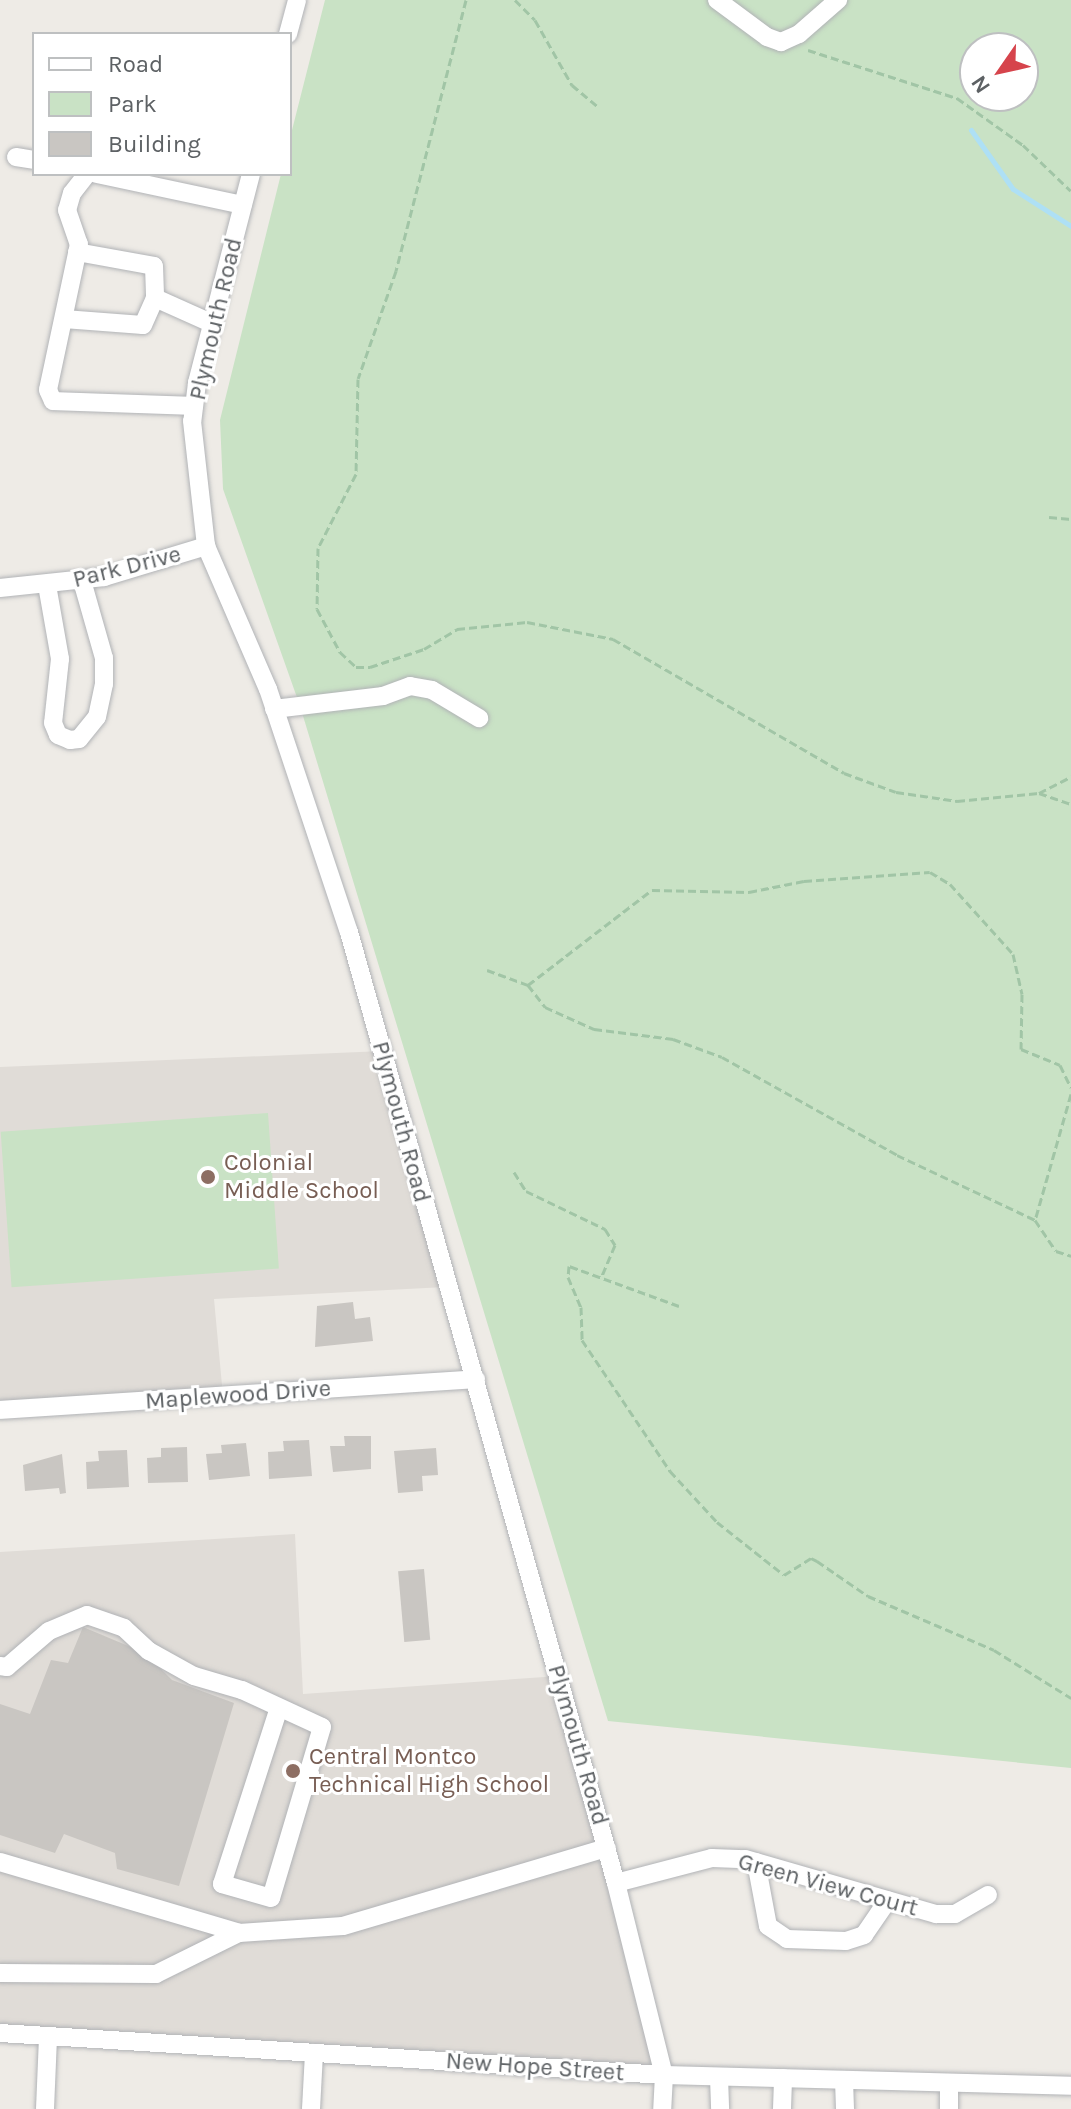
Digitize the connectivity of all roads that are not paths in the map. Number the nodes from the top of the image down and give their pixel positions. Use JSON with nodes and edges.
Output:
{"nodes":[{"id":1,"x":297,"y":0,"type":"edge"},
{"id":2,"x":717,"y":0,"type":"edge"},
{"id":3,"x":838,"y":0,"type":"edge"},
{"id":4,"x":289,"y":32,"type":"edge"},
{"id":5,"x":85,"y":176,"type":"edge"},
{"id":6,"x":106,"y":176,"type":"edge"},
{"id":7,"x":250,"y":176,"type":"edge"},
{"id":8,"x":243,"y":205,"type":"junction"},
{"id":9,"x":77,"y":252,"type":"junction"},
{"id":10,"x":155,"y":298,"type":"junction"},
{"id":11,"x":64,"y":319,"type":"junction"},
{"id":12,"x":213,"y":324,"type":"junction"},
{"id":13,"x":194,"y":406,"type":"junction"},
{"id":14,"x":206,"y":546,"type":"junction"},
{"id":15,"x":82,"y":581,"type":"junction"},
{"id":16,"x":47,"y":585,"type":"junction"},
{"id":17,"x":0,"y":588,"type":"edge"},
{"id":18,"x":274,"y":709,"type":"junction"},
{"id":19,"x":479,"y":718,"type":"dead end"},
{"id":20,"x":476,"y":1379,"type":"junction"},
{"id":21,"x":0,"y":1410,"type":"edge"},
{"id":22,"x":0,"y":1666,"type":"edge"},
{"id":23,"x":279,"y":1708,"type":"junction"},
{"id":24,"x":607,"y":1848,"type":"junction"},
{"id":25,"x":0,"y":1862,"type":"edge"},
{"id":26,"x":756,"y":1862,"type":"junction"},
{"id":27,"x":616,"y":1883,"type":"junction"},
{"id":28,"x":988,"y":1895,"type":"dead end"},
{"id":29,"x":271,"y":1898,"type":"junction"},
{"id":30,"x":888,"y":1900,"type":"junction"},
{"id":31,"x":282,"y":1930,"type":"junction"},
{"id":32,"x":239,"y":1933,"type":"junction"},
{"id":33,"x":0,"y":1973,"type":"edge"},
{"id":34,"x":0,"y":2033,"type":"edge"},
{"id":35,"x":48,"y":2036,"type":"junction"},
{"id":36,"x":314,"y":2053,"type":"junction"},
{"id":37,"x":664,"y":2075,"type":"junction"},
{"id":38,"x":719,"y":2077,"type":"junction"},
{"id":39,"x":783,"y":2078,"type":"junction"},
{"id":40,"x":844,"y":2080,"type":"junction"},
{"id":41,"x":949,"y":2083,"type":"junction"},
{"id":42,"x":1071,"y":2086,"type":"edge"},
{"id":43,"x":45,"y":2109,"type":"edge"},
{"id":44,"x":311,"y":2109,"type":"edge"},
{"id":45,"x":662,"y":2109,"type":"edge"},
{"id":46,"x":720,"y":2109,"type":"edge"},
{"id":47,"x":782,"y":2109,"type":"edge"},
{"id":48,"x":845,"y":2109,"type":"edge"},
{"id":49,"x":949,"y":2109,"type":"edge"}],
"edges":[{"from":1,"to":4,"type":"street"},
{"from":2,"to":3,"type":"street"},
{"from":5,"to":9,"type":"street"},
{"from":6,"to":8,"type":"street"},
{"from":7,"to":8,"type":"street","name":"Plymouth Road"},
{"from":8,"to":12,"type":"street","name":"Plymouth Road"},
{"from":9,"to":10,"type":"street"},
{"from":9,"to":11,"type":"street"},
{"from":10,"to":11,"type":"street"},
{"from":10,"to":12,"type":"street"},
{"from":11,"to":13,"type":"street"},
{"from":12,"to":13,"type":"street","name":"Plymouth Road"},
{"from":13,"to":14,"type":"street","name":"Plymouth Road"},
{"from":14,"to":15,"type":"street","name":"Park Drive"},
{"from":14,"to":18,"type":"street","name":"Plymouth Road"},
{"from":15,"to":16,"type":"street","name":"Park Drive"},
{"from":15,"to":16,"type":"street"},
{"from":16,"to":17,"type":"street","name":"Park Drive"},
{"from":18,"to":19,"type":"street"},
{"from":18,"to":20,"type":"street","name":"Plymouth Road"},
{"from":20,"to":21,"type":"street","name":"Maplewood Drive"},
{"from":20,"to":24,"type":"street","name":"Plymouth Road"},
{"from":22,"to":23,"type":"street"},
{"from":23,"to":29,"type":"street"},
{"from":23,"to":29,"type":"street"},
{"from":24,"to":27,"type":"street","name":"Plymouth Road"},
{"from":24,"to":31,"type":"street"},
{"from":25,"to":32,"type":"street"},
{"from":26,"to":27,"type":"street","name":"Green View Court"},
{"from":26,"to":30,"type":"street","name":"Green View Court"},
{"from":26,"to":30,"type":"street"},
{"from":27,"to":37,"type":"street","name":"Plymouth Road"},
{"from":28,"to":30,"type":"street","name":"Green View Court"},
{"from":29,"to":31,"type":"street"},
{"from":31,"to":32,"type":"street"},
{"from":32,"to":33,"type":"street"},
{"from":34,"to":35,"type":"street","name":"New Hope Street"},
{"from":35,"to":36,"type":"street","name":"New Hope Street"},
{"from":35,"to":43,"type":"street"},
{"from":36,"to":37,"type":"street","name":"New Hope Street"},
{"from":36,"to":44,"type":"street"},
{"from":37,"to":38,"type":"street","name":"New Hope Street"},
{"from":37,"to":45,"type":"street","name":"Plymouth Road"},
{"from":38,"to":39,"type":"street","name":"New Hope Street"},
{"from":38,"to":46,"type":"street"},
{"from":39,"to":40,"type":"street","name":"New Hope Street"},
{"from":39,"to":47,"type":"street"},
{"from":40,"to":41,"type":"street","name":"New Hope Street"},
{"from":40,"to":48,"type":"street"},
{"from":41,"to":42,"type":"street","name":"New Hope Street"},
{"from":41,"to":49,"type":"street"}]}
